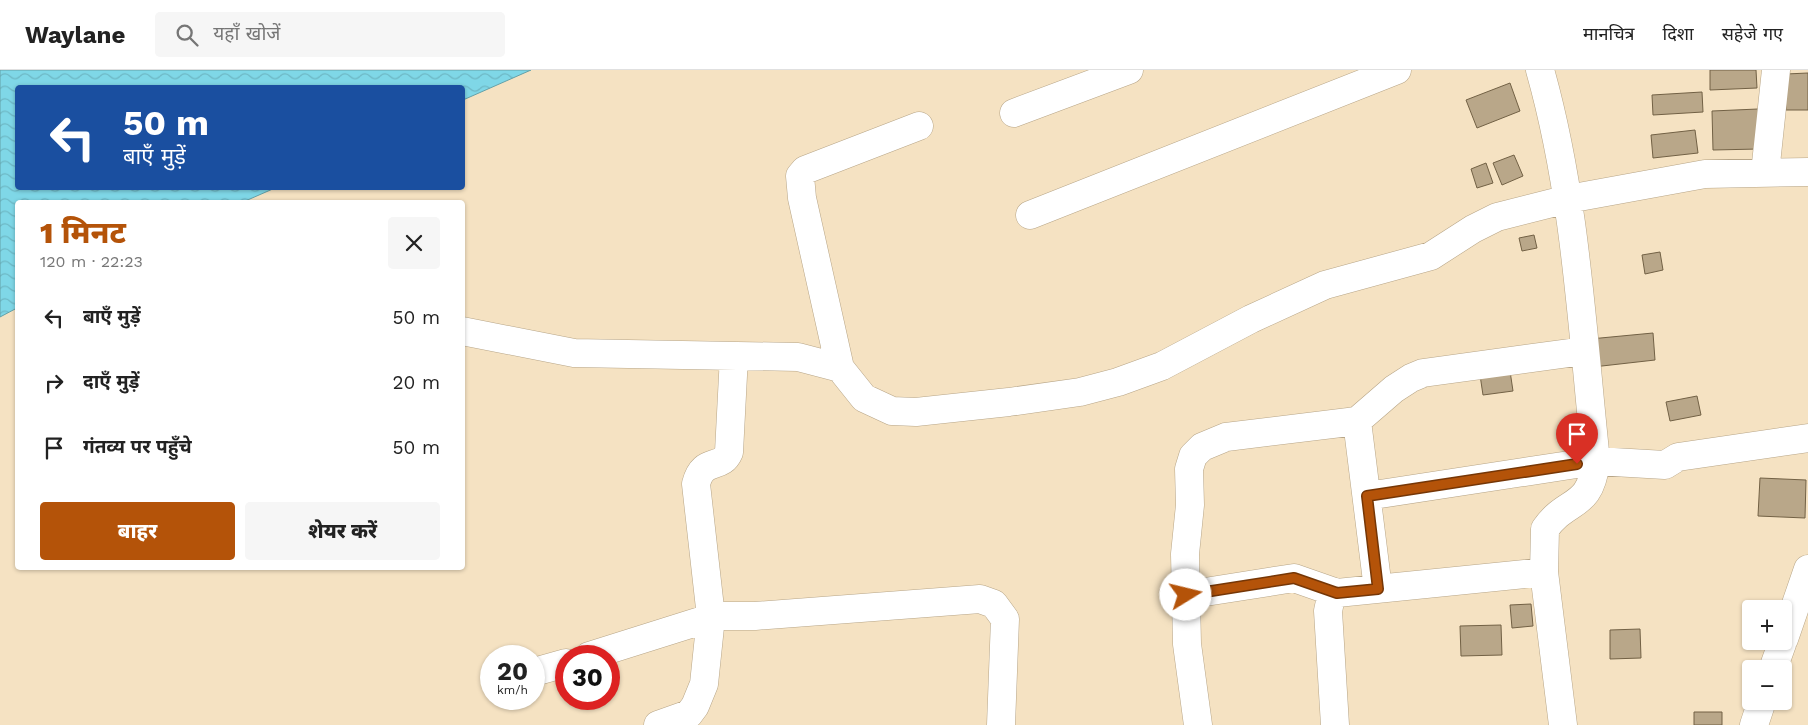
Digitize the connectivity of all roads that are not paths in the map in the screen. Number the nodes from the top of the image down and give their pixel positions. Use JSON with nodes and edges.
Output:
{"nodes":[{"id":1,"x":1128,"y":70,"type":"edge"},
{"id":2,"x":1397,"y":70,"type":"edge"},
{"id":3,"x":1540,"y":70,"type":"edge"},
{"id":4,"x":1776,"y":70,"type":"edge"},
{"id":5,"x":1014,"y":113,"type":"dead end"},
{"id":6,"x":919,"y":126,"type":"dead end"},
{"id":7,"x":1808,"y":172,"type":"edge"},
{"id":8,"x":1766,"y":173,"type":"junction"},
{"id":9,"x":1568,"y":199,"type":"junction"},
{"id":10,"x":1030,"y":215,"type":"dead end"},
{"id":11,"x":465,"y":332,"type":"edge"},
{"id":12,"x":1584,"y":351,"type":"junction"},
{"id":13,"x":734,"y":356,"type":"junction"},
{"id":14,"x":840,"y":368,"type":"junction"},
{"id":15,"x":1357,"y":421,"type":"junction"},
{"id":16,"x":1808,"y":438,"type":"edge"},
{"id":17,"x":1596,"y":461,"type":"junction"},
{"id":18,"x":1367,"y":496,"type":"junction"},
{"id":19,"x":1808,"y":569,"type":"edge"},
{"id":20,"x":1544,"y":572,"type":"junction"},
{"id":21,"x":1378,"y":589,"type":"junction"},
{"id":22,"x":1337,"y":593,"type":"junction"},
{"id":23,"x":1186,"y":595,"type":"junction"},
{"id":24,"x":1792,"y":614,"type":"edge"},
{"id":25,"x":711,"y":617,"type":"junction"},
{"id":26,"x":620,"y":647,"type":"edge"},
{"id":27,"x":1759,"y":710,"type":"edge"},
{"id":28,"x":669,"y":723,"type":"edge"},
{"id":29,"x":1002,"y":725,"type":"edge"},
{"id":30,"x":1198,"y":725,"type":"edge"},
{"id":31,"x":1335,"y":725,"type":"edge"},
{"id":32,"x":1563,"y":725,"type":"edge"},
{"id":33,"x":1754,"y":725,"type":"edge"}],
"edges":[{"from":1,"to":5,"type":"street"},
{"from":2,"to":10,"type":"street"},
{"from":3,"to":9,"type":"street"},
{"from":4,"to":8,"type":"street"},
{"from":6,"to":14,"type":"street"},
{"from":7,"to":8,"type":"street"},
{"from":8,"to":9,"type":"street"},
{"from":9,"to":12,"type":"street"},
{"from":9,"to":14,"type":"street"},
{"from":11,"to":13,"type":"street"},
{"from":12,"to":15,"type":"street"},
{"from":12,"to":17,"type":"street"},
{"from":13,"to":14,"type":"street"},
{"from":13,"to":25,"type":"street"},
{"from":15,"to":18,"type":"street"},
{"from":15,"to":23,"type":"street"},
{"from":16,"to":17,"type":"street"},
{"from":17,"to":18,"type":"street"},
{"from":17,"to":20,"type":"street"},
{"from":18,"to":21,"type":"street"},
{"from":19,"to":24,"type":"street"},
{"from":20,"to":21,"type":"street"},
{"from":20,"to":32,"type":"street"},
{"from":21,"to":22,"type":"street"},
{"from":22,"to":23,"type":"street"},
{"from":22,"to":31,"type":"street"},
{"from":23,"to":30,"type":"street"},
{"from":25,"to":26,"type":"street"},
{"from":25,"to":28,"type":"street"},
{"from":25,"to":29,"type":"street"},
{"from":27,"to":33,"type":"street"}]}
